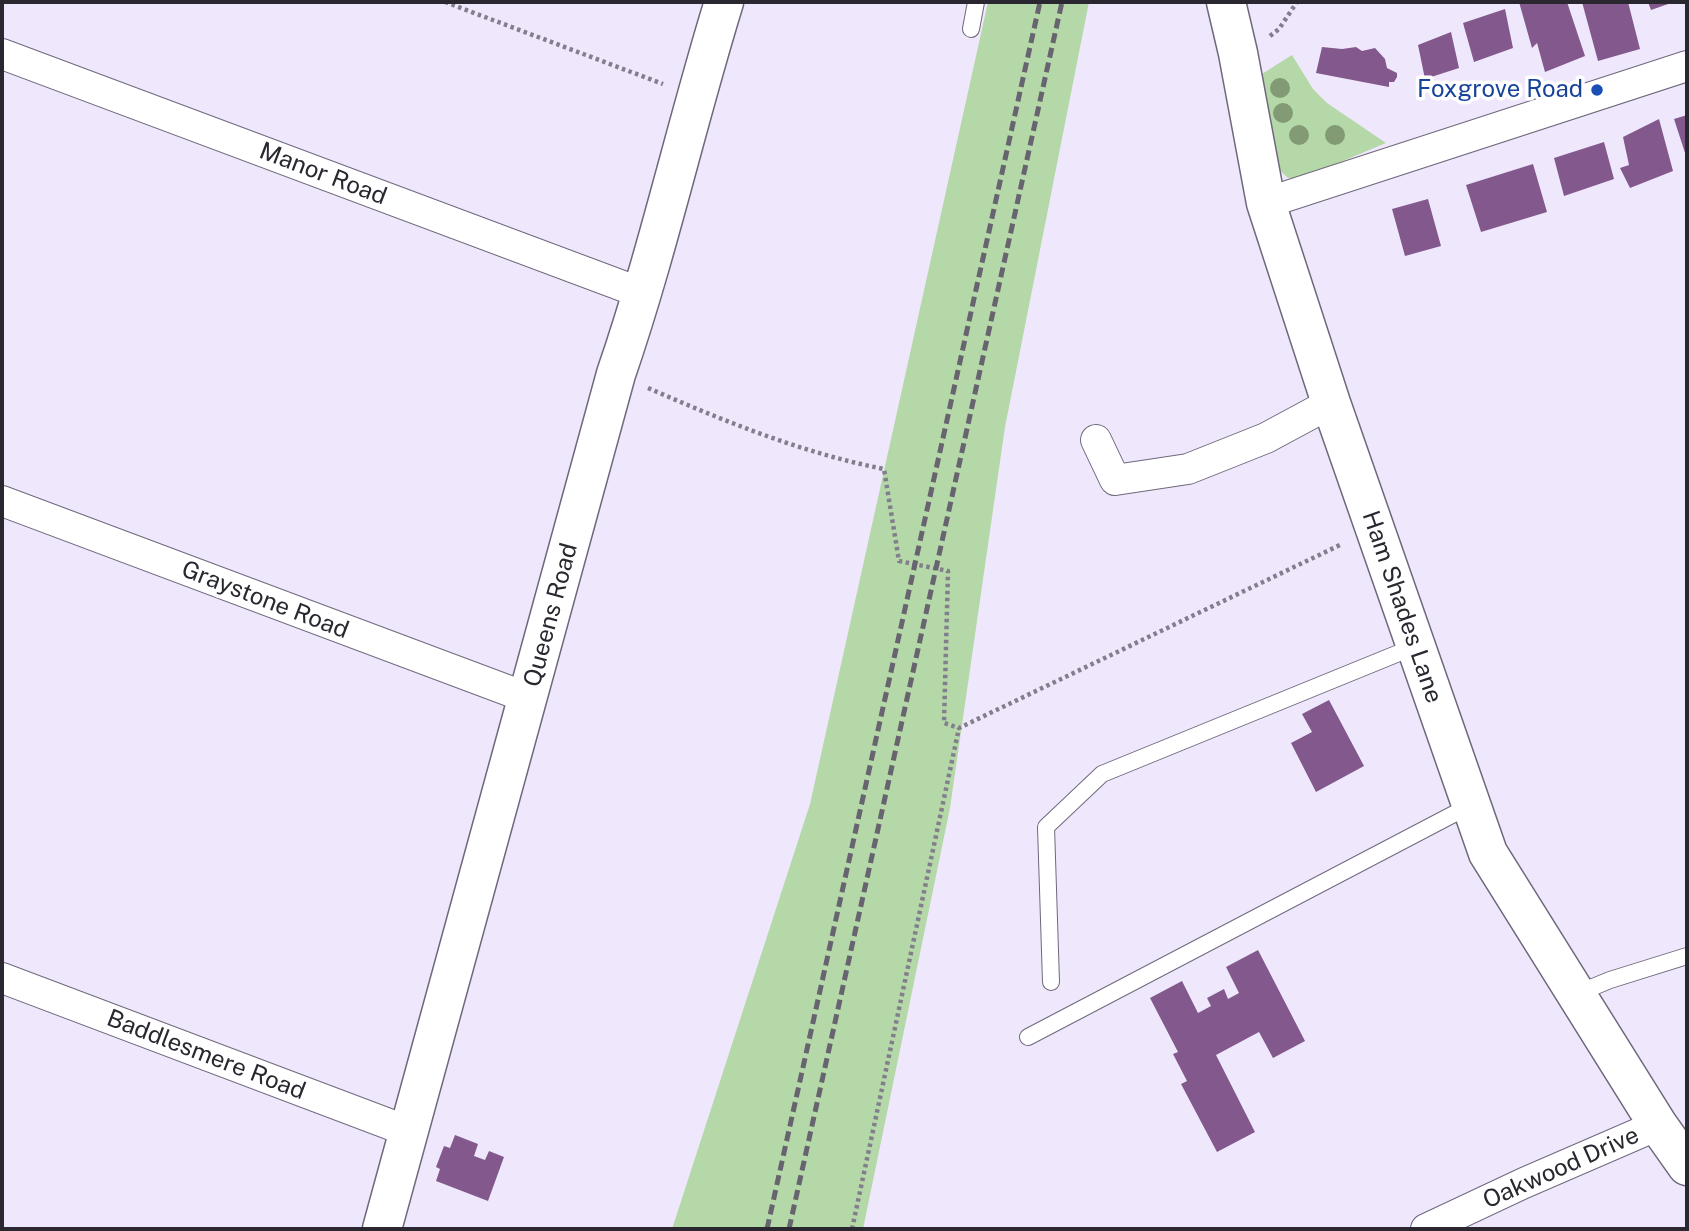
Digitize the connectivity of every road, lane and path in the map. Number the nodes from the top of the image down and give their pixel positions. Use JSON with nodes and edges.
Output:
{"nodes":[{"id":1,"x":445,"y":2,"type":"edge"},
{"id":2,"x":724,"y":2,"type":"edge"},
{"id":3,"x":976,"y":2,"type":"edge"},
{"id":4,"x":1226,"y":2,"type":"edge"},
{"id":5,"x":971,"y":29,"type":"dead end"},
{"id":6,"x":2,"y":54,"type":"edge"},
{"id":7,"x":1687,"y":66,"type":"edge"},
{"id":8,"x":695,"y":96,"type":"junction"},
{"id":9,"x":1266,"y":204,"type":"junction"},
{"id":10,"x":644,"y":294,"type":"junction"},
{"id":11,"x":616,"y":374,"type":"junction"},
{"id":12,"x":1331,"y":403,"type":"junction"},
{"id":13,"x":1096,"y":440,"type":"dead end"},
{"id":14,"x":2,"y":501,"type":"edge"},
{"id":15,"x":1375,"y":529,"type":"junction"},
{"id":16,"x":1416,"y":646,"type":"junction"},
{"id":17,"x":528,"y":698,"type":"junction"},
{"id":18,"x":959,"y":728,"type":"junction"},
{"id":19,"x":1471,"y":805,"type":"junction"},
{"id":20,"x":1687,"y":956,"type":"edge"},
{"id":21,"x":2,"y":978,"type":"edge"},
{"id":22,"x":1051,"y":982,"type":"dead end"},
{"id":23,"x":1576,"y":994,"type":"junction"},
{"id":24,"x":1028,"y":1037,"type":"dead end"},
{"id":25,"x":1658,"y":1125,"type":"junction"},
{"id":26,"x":411,"y":1132,"type":"junction"},
{"id":27,"x":1687,"y":1166,"type":"edge"},
{"id":28,"x":382,"y":1229,"type":"edge"},
{"id":29,"x":852,"y":1229,"type":"edge"},
{"id":30,"x":1426,"y":1229,"type":"edge"}],
"edges":[{"from":1,"to":8,"type":"path"},
{"from":2,"to":8,"type":"street","name":"Queens Road"},
{"from":3,"to":5,"type":"lane"},
{"from":4,"to":9,"type":"street","name":"Ham Shades Lane"},
{"from":6,"to":10,"type":"street","name":"Manor Road"},
{"from":7,"to":9,"type":"street"},
{"from":8,"to":10,"type":"street","name":"Queens Road"},
{"from":9,"to":12,"type":"street","name":"Ham Shades Lane"},
{"from":10,"to":11,"type":"street","name":"Queens Road"},
{"from":11,"to":17,"type":"street","name":"Queens Road"},
{"from":11,"to":18,"type":"path"},
{"from":12,"to":13,"type":"street"},
{"from":12,"to":15,"type":"street","name":"Ham Shades Lane"},
{"from":14,"to":17,"type":"street","name":"Graystone Road"},
{"from":15,"to":16,"type":"street","name":"Ham Shades Lane"},
{"from":15,"to":18,"type":"path"},
{"from":16,"to":19,"type":"street","name":"Ham Shades Lane"},
{"from":16,"to":22,"type":"lane"},
{"from":17,"to":26,"type":"street","name":"Queens Road"},
{"from":18,"to":29,"type":"path"},
{"from":19,"to":23,"type":"street","name":"Ham Shades Lane"},
{"from":19,"to":24,"type":"lane"},
{"from":20,"to":23,"type":"lane"},
{"from":21,"to":26,"type":"street","name":"Baddlesmere Road"},
{"from":23,"to":25,"type":"street","name":"Ham Shades Lane"},
{"from":25,"to":27,"type":"street","name":"Ham Shades Lane"},
{"from":25,"to":30,"type":"street","name":"Oakwood Drive"},
{"from":26,"to":28,"type":"street","name":"Queens Road"}]}
